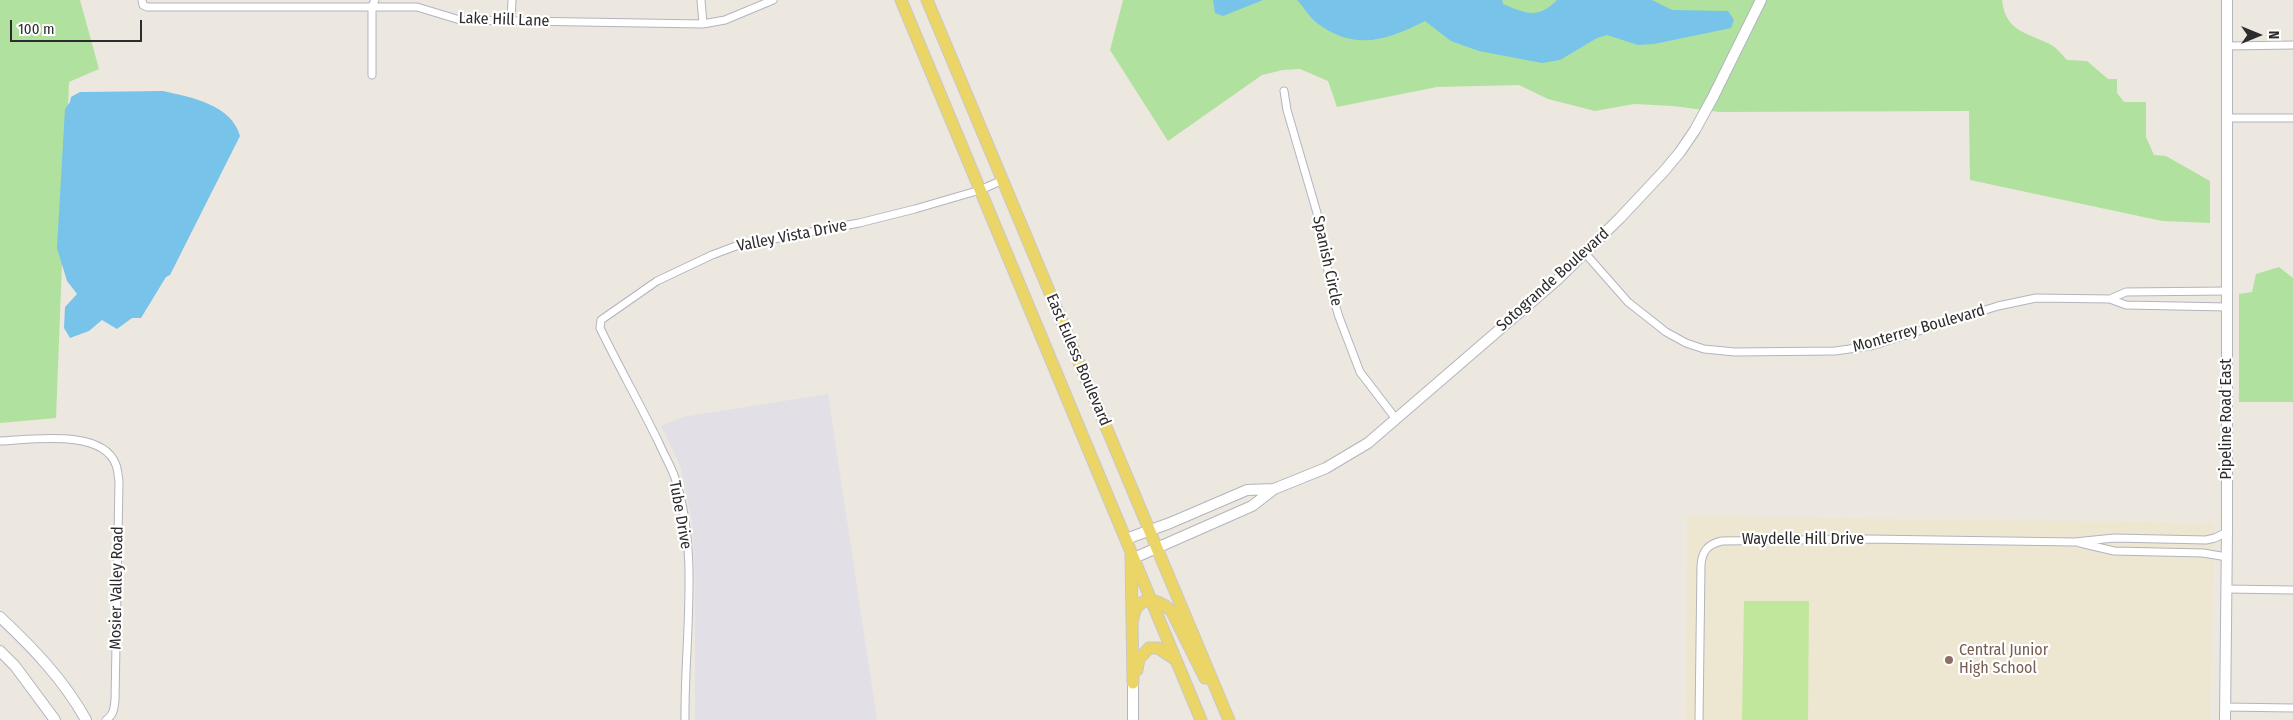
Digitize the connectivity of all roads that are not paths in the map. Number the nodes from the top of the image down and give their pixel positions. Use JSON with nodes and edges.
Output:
{"nodes":[{"id":1,"x":512,"y":0,"type":"edge"},
{"id":2,"x":701,"y":0,"type":"edge"},
{"id":3,"x":773,"y":0,"type":"edge"},
{"id":4,"x":901,"y":0,"type":"edge"},
{"id":5,"x":928,"y":0,"type":"edge"},
{"id":6,"x":1761,"y":0,"type":"edge"},
{"id":7,"x":2227,"y":0,"type":"edge"},
{"id":8,"x":143,"y":3,"type":"edge"},
{"id":9,"x":249,"y":3,"type":"edge"},
{"id":10,"x":374,"y":3,"type":"edge"},
{"id":11,"x":511,"y":21,"type":"junction"},
{"id":12,"x":703,"y":24,"type":"junction"},
{"id":13,"x":2293,"y":45,"type":"edge"},
{"id":14,"x":2227,"y":46,"type":"junction"},
{"id":15,"x":372,"y":76,"type":"dead end"},
{"id":16,"x":1284,"y":91,"type":"dead end"},
{"id":17,"x":2227,"y":118,"type":"junction"},
{"id":18,"x":2293,"y":118,"type":"edge"},
{"id":19,"x":1003,"y":180,"type":"junction"},
{"id":20,"x":980,"y":190,"type":"junction"},
{"id":21,"x":1584,"y":252,"type":"junction"},
{"id":22,"x":2227,"y":291,"type":"junction"},
{"id":23,"x":2110,"y":299,"type":"junction"},
{"id":24,"x":2227,"y":307,"type":"junction"},
{"id":25,"x":600,"y":328,"type":"joint"},
{"id":26,"x":1396,"y":419,"type":"junction"},
{"id":27,"x":0,"y":441,"type":"edge"},
{"id":28,"x":1274,"y":489,"type":"junction"},
{"id":29,"x":1150,"y":531,"type":"junction"},
{"id":30,"x":2227,"y":532,"type":"junction"},
{"id":31,"x":2075,"y":542,"type":"junction"},
{"id":32,"x":1157,"y":548,"type":"junction"},
{"id":33,"x":1130,"y":549,"type":"junction"},
{"id":34,"x":2227,"y":557,"type":"junction"},
{"id":35,"x":2226,"y":589,"type":"junction"},
{"id":36,"x":2293,"y":590,"type":"edge"},
{"id":37,"x":1152,"y":600,"type":"junction"},
{"id":38,"x":0,"y":617,"type":"edge"},
{"id":39,"x":1132,"y":623,"type":"junction"},
{"id":40,"x":0,"y":651,"type":"edge"},
{"id":41,"x":1176,"y":661,"type":"junction"},
{"id":42,"x":1133,"y":683,"type":"junction"},
{"id":43,"x":1219,"y":698,"type":"junction"},
{"id":44,"x":2225,"y":707,"type":"junction"},
{"id":45,"x":2293,"y":708,"type":"edge"},
{"id":46,"x":55,"y":720,"type":"edge"},
{"id":47,"x":86,"y":720,"type":"edge"},
{"id":48,"x":106,"y":720,"type":"edge"},
{"id":49,"x":685,"y":720,"type":"edge"},
{"id":50,"x":1134,"y":720,"type":"edge"},
{"id":51,"x":1201,"y":720,"type":"edge"},
{"id":52,"x":1228,"y":720,"type":"edge"},
{"id":53,"x":1699,"y":720,"type":"edge"},
{"id":54,"x":2225,"y":720,"type":"edge"}],
"edges":[{"from":1,"to":11,"type":"street"},
{"from":2,"to":12,"type":"street"},
{"from":3,"to":12,"type":"street","name":"Lake Hill Lane"},
{"from":4,"to":20,"type":"main road","name":"East Euless Boulevard"},
{"from":5,"to":19,"type":"main road","name":"East Euless Boulevard"},
{"from":6,"to":21,"type":"street","name":"Sotogrande Boulevard"},
{"from":7,"to":14,"type":"street","name":"Pipeline Road East"},
{"from":8,"to":9,"type":"street","name":"Lake Hill Lane"},
{"from":9,"to":10,"type":"street","name":"Lake Hill Lane"},
{"from":10,"to":11,"type":"street","name":"Lake Hill Lane"},
{"from":10,"to":15,"type":"street"},
{"from":11,"to":12,"type":"street","name":"Lake Hill Lane"},
{"from":13,"to":14,"type":"street"},
{"from":14,"to":17,"type":"street","name":"Pipeline Road East"},
{"from":16,"to":26,"type":"street","name":"Spanish Circle"},
{"from":17,"to":18,"type":"street"},
{"from":17,"to":22,"type":"street","name":"Pipeline Road East"},
{"from":19,"to":20,"type":"street","name":"Valley Vista Drive"},
{"from":19,"to":29,"type":"main road","name":"East Euless Boulevard"},
{"from":20,"to":25,"type":"street","name":"Valley Vista Drive"},
{"from":20,"to":33,"type":"main road","name":"East Euless Boulevard"},
{"from":21,"to":23,"type":"street","name":"Monterrey Boulevard"},
{"from":21,"to":26,"type":"street","name":"Sotogrande Boulevard"},
{"from":22,"to":23,"type":"street","name":"Monterrey Boulevard"},
{"from":22,"to":24,"type":"street","name":"Pipeline Road East"},
{"from":23,"to":24,"type":"street","name":"Monterrey Boulevard"},
{"from":24,"to":30,"type":"street","name":"Pipeline Road East"},
{"from":25,"to":49,"type":"street","name":"Tube Drive"},
{"from":26,"to":28,"type":"street","name":"Sotogrande Boulevard"},
{"from":27,"to":48,"type":"street","name":"Mosier Valley Road"},
{"from":28,"to":29,"type":"street","name":"Sotogrande Boulevard"},
{"from":28,"to":32,"type":"street","name":"Sotogrande Boulevard"},
{"from":29,"to":32,"type":"main road","name":"East Euless Boulevard"},
{"from":29,"to":33,"type":"street","name":"Sotogrande Boulevard"},
{"from":30,"to":31,"type":"street","name":"Waydelle Hill Drive"},
{"from":30,"to":34,"type":"street","name":"Pipeline Road East"},
{"from":31,"to":34,"type":"street","name":"Waydelle Hill Drive"},
{"from":31,"to":53,"type":"street","name":"Waydelle Hill Drive"},
{"from":32,"to":33,"type":"street","name":"Sotogrande Boulevard"},
{"from":32,"to":43,"type":"main road","name":"East Euless Boulevard"},
{"from":33,"to":37,"type":"main road","name":"East Euless Boulevard"},
{"from":33,"to":39,"type":"main road"},
{"from":34,"to":35,"type":"street","name":"Pipeline Road East"},
{"from":35,"to":36,"type":"street"},
{"from":35,"to":44,"type":"street","name":"Pipeline Road East"},
{"from":37,"to":39,"type":"main road"},
{"from":37,"to":41,"type":"main road","name":"East Euless Boulevard"},
{"from":37,"to":43,"type":"main road"},
{"from":38,"to":47,"type":"street"},
{"from":39,"to":42,"type":"main road"},
{"from":40,"to":46,"type":"street"},
{"from":41,"to":42,"type":"main road"},
{"from":41,"to":51,"type":"main road","name":"East Euless Boulevard"},
{"from":42,"to":50,"type":"street"},
{"from":43,"to":52,"type":"main road","name":"East Euless Boulevard"},
{"from":44,"to":45,"type":"street"},
{"from":44,"to":54,"type":"street","name":"Pipeline Road East"}]}
